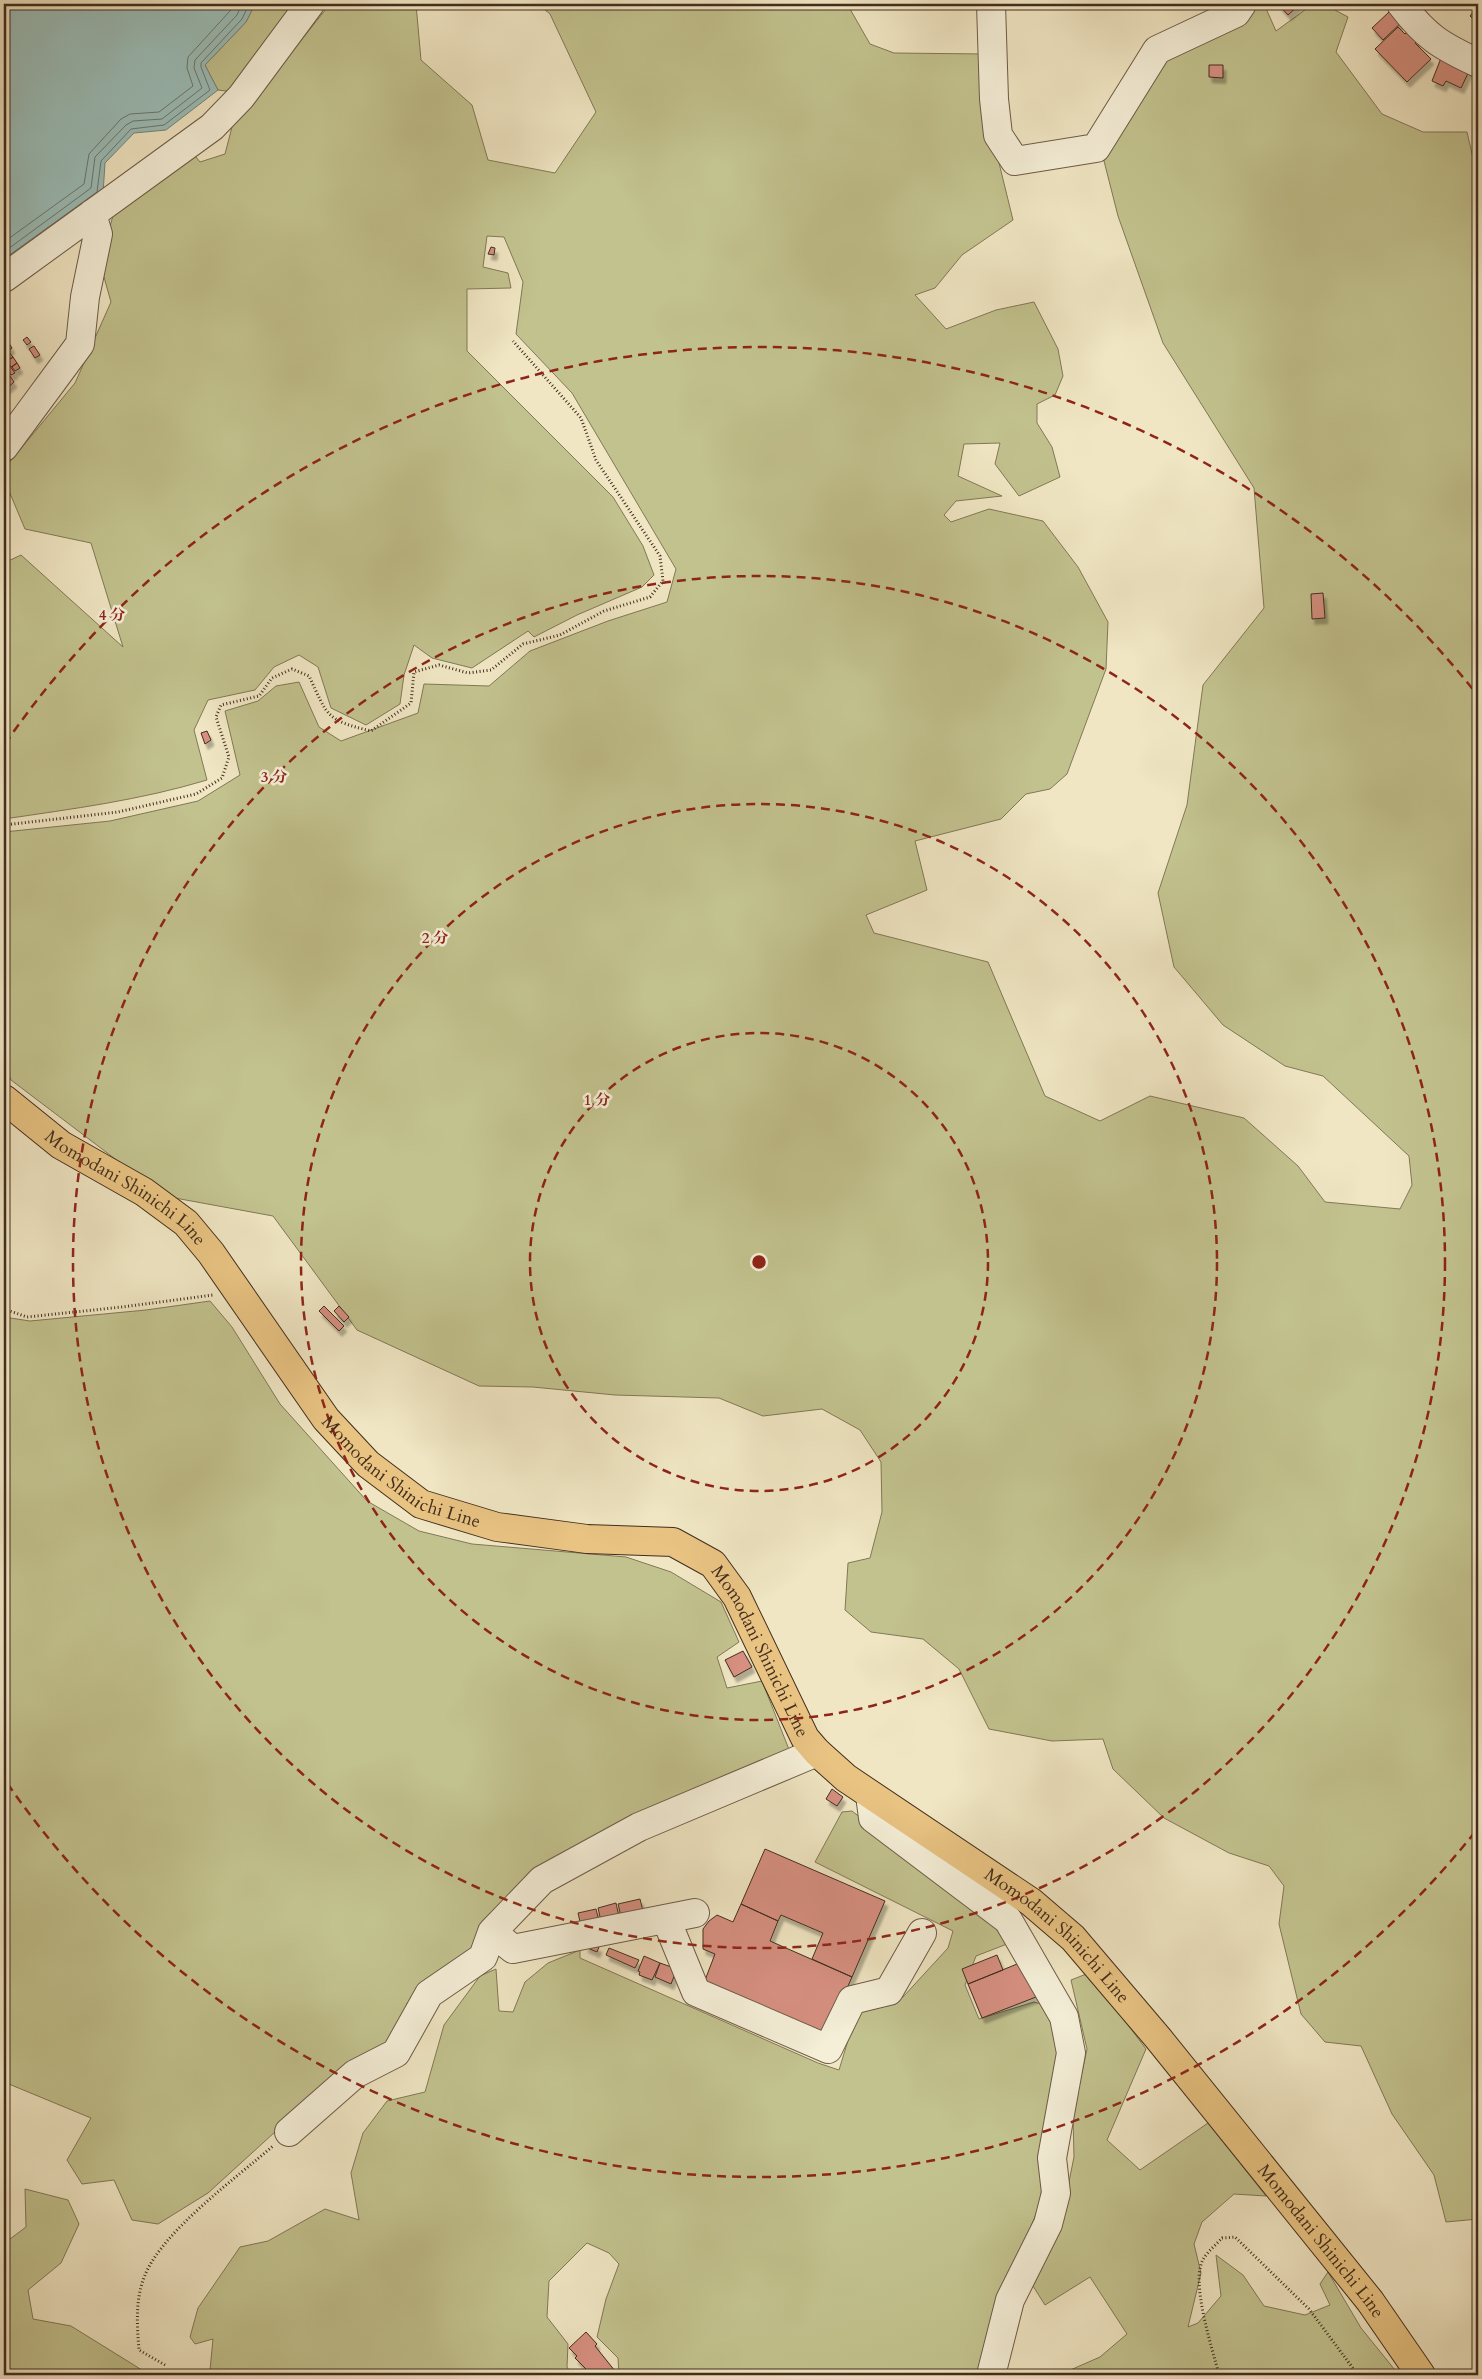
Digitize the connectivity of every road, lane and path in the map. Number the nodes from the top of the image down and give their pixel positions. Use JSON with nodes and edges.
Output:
{"nodes":[{"id":1,"x":310,"y":4,"type":"edge"},
{"id":2,"x":991,"y":4,"type":"edge"},
{"id":3,"x":1242,"y":4,"type":"edge"},
{"id":4,"x":1401,"y":4,"type":"edge"},
{"id":5,"x":1478,"y":63,"type":"edge"},
{"id":6,"x":92,"y":214,"type":"junction"},
{"id":7,"x":4,"y":278,"type":"edge"},
{"id":8,"x":513,"y":341,"type":"dead end"},
{"id":9,"x":4,"y":447,"type":"edge"},
{"id":10,"x":4,"y":825,"type":"edge"},
{"id":11,"x":4,"y":1099,"type":"edge"},
{"id":12,"x":248,"y":1308,"type":"junction"},
{"id":13,"x":4,"y":1310,"type":"edge"},
{"id":14,"x":817,"y":1752,"type":"junction"},
{"id":15,"x":870,"y":1795,"type":"junction"},
{"id":16,"x":695,"y":1913,"type":"dead end"},
{"id":17,"x":666,"y":1919,"type":"junction"},
{"id":18,"x":492,"y":1932,"type":"junction"},
{"id":19,"x":922,"y":1933,"type":"dead end"},
{"id":20,"x":289,"y":2132,"type":"joint"},
{"id":21,"x":165,"y":2365,"type":"dead end"},
{"id":22,"x":991,"y":2375,"type":"edge"},
{"id":23,"x":1219,"y":2375,"type":"edge"},
{"id":24,"x":1358,"y":2375,"type":"edge"},
{"id":25,"x":1421,"y":2375,"type":"edge"}],
"edges":[{"from":1,"to":6,"type":"street"},
{"from":2,"to":3,"type":"street"},
{"from":4,"to":5,"type":"street"},
{"from":6,"to":7,"type":"street"},
{"from":6,"to":9,"type":"street"},
{"from":8,"to":10,"type":"path"},
{"from":11,"to":12,"type":"main road","name":"Momodani Shinichi Line"},
{"from":12,"to":13,"type":"path"},
{"from":12,"to":14,"type":"main road","name":"Momodani Shinichi Line"},
{"from":14,"to":15,"type":"main road","name":"Momodani Shinichi Line"},
{"from":14,"to":18,"type":"street"},
{"from":15,"to":22,"type":"street"},
{"from":15,"to":25,"type":"main road","name":"Momodani Shinichi Line"},
{"from":16,"to":17,"type":"street"},
{"from":17,"to":18,"type":"street"},
{"from":17,"to":19,"type":"street"},
{"from":18,"to":20,"type":"street"},
{"from":20,"to":21,"type":"path"},
{"from":23,"to":24,"type":"path"}]}
